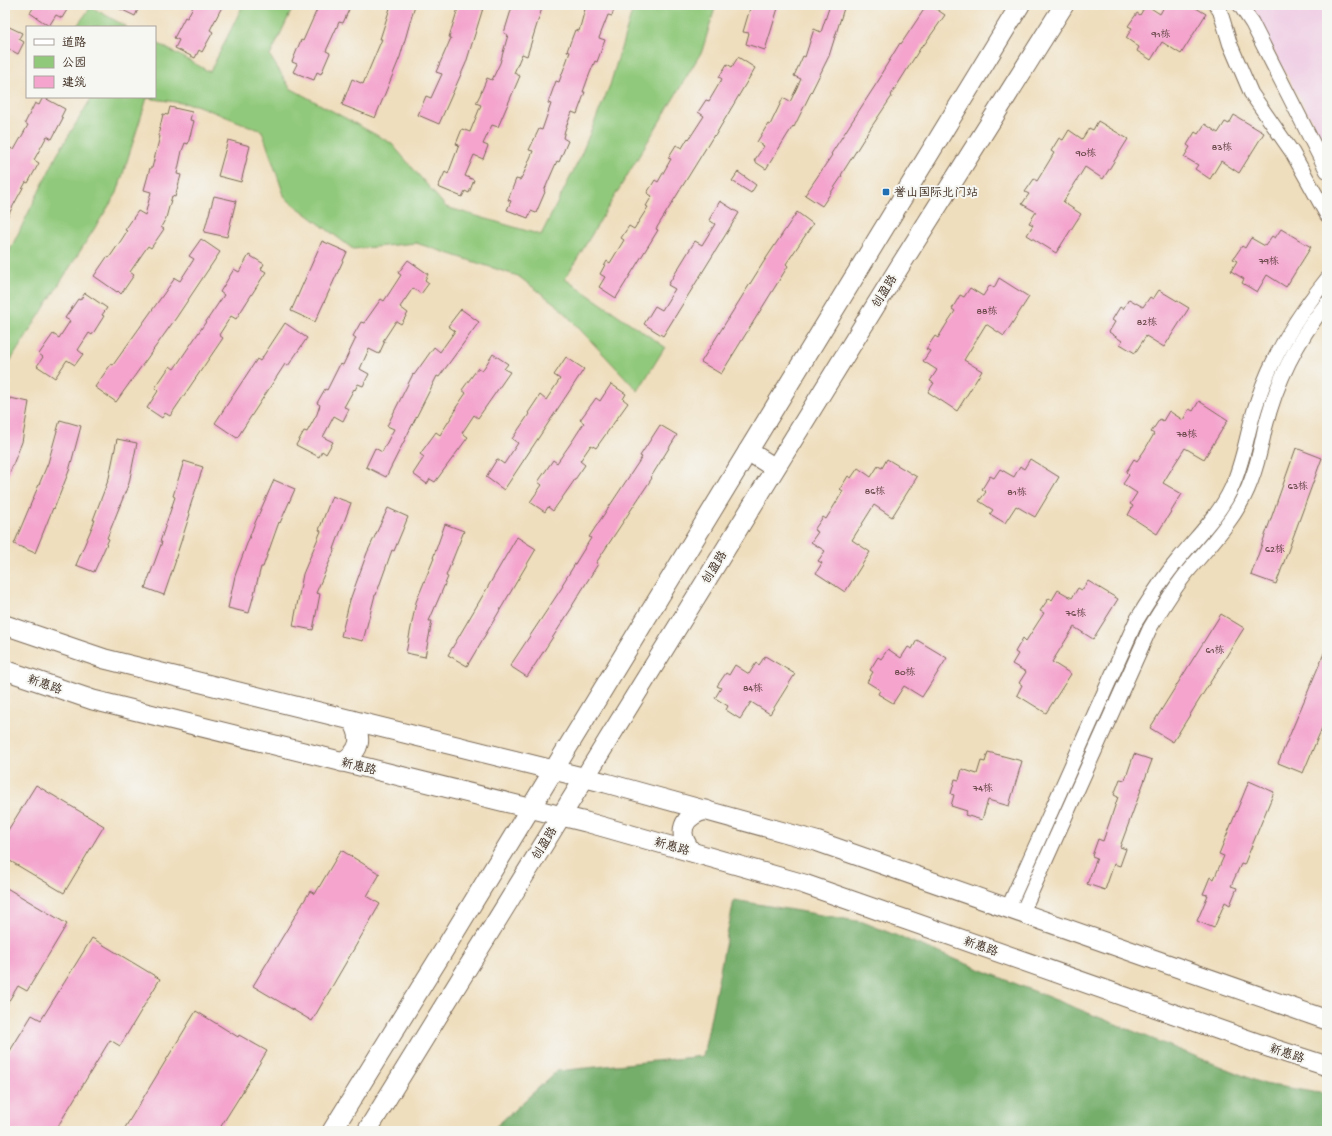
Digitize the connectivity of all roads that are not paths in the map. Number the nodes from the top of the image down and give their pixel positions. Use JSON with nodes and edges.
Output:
{"nodes":[{"id":1,"x":1020,"y":5,"type":"edge"},
{"id":2,"x":1064,"y":5,"type":"edge"},
{"id":3,"x":1216,"y":5,"type":"edge"},
{"id":4,"x":1240,"y":5,"type":"edge"},
{"id":5,"x":1327,"y":171,"type":"edge"},
{"id":6,"x":1327,"y":215,"type":"edge"},
{"id":7,"x":1327,"y":279,"type":"edge"},
{"id":8,"x":1327,"y":303,"type":"edge"},
{"id":9,"x":748,"y":451,"type":"junction"},
{"id":10,"x":775,"y":468,"type":"junction"},
{"id":11,"x":5,"y":625,"type":"edge"},
{"id":12,"x":5,"y":670,"type":"edge"},
{"id":13,"x":352,"y":720,"type":"junction"},
{"id":14,"x":342,"y":762,"type":"junction"},
{"id":15,"x":553,"y":770,"type":"junction"},
{"id":16,"x":585,"y":778,"type":"junction"},
{"id":17,"x":530,"y":808,"type":"junction"},
{"id":18,"x":706,"y":810,"type":"junction"},
{"id":19,"x":561,"y":816,"type":"junction"},
{"id":20,"x":692,"y":852,"type":"junction"},
{"id":21,"x":1015,"y":911,"type":"junction"},
{"id":22,"x":1327,"y":1020,"type":"edge"},
{"id":23,"x":1327,"y":1066,"type":"edge"},
{"id":24,"x":332,"y":1131,"type":"edge"},
{"id":25,"x":367,"y":1131,"type":"edge"}],
"edges":[{"from":1,"to":9,"type":"main road"},
{"from":2,"to":10,"type":"main road","name":"创盈路"},
{"from":3,"to":6,"type":"street"},
{"from":4,"to":5,"type":"street"},
{"from":7,"to":21,"type":"street"},
{"from":8,"to":21,"type":"street"},
{"from":9,"to":10,"type":"main road"},
{"from":9,"to":15,"type":"main road"},
{"from":10,"to":16,"type":"main road","name":"创盈路"},
{"from":11,"to":13,"type":"main road"},
{"from":12,"to":14,"type":"main road","name":"新惠路"},
{"from":13,"to":14,"type":"main road"},
{"from":13,"to":15,"type":"main road"},
{"from":14,"to":17,"type":"main road","name":"新惠路"},
{"from":15,"to":16,"type":"main road"},
{"from":15,"to":17,"type":"main road"},
{"from":16,"to":18,"type":"main road"},
{"from":16,"to":19,"type":"main road","name":"创盈路"},
{"from":17,"to":19,"type":"main road","name":"新惠路"},
{"from":17,"to":24,"type":"main road"},
{"from":18,"to":20,"type":"main road"},
{"from":18,"to":21,"type":"main road"},
{"from":19,"to":20,"type":"main road","name":"新惠路"},
{"from":19,"to":25,"type":"main road","name":"创盈路"},
{"from":20,"to":23,"type":"main road","name":"新惠路"},
{"from":21,"to":22,"type":"main road"}]}
